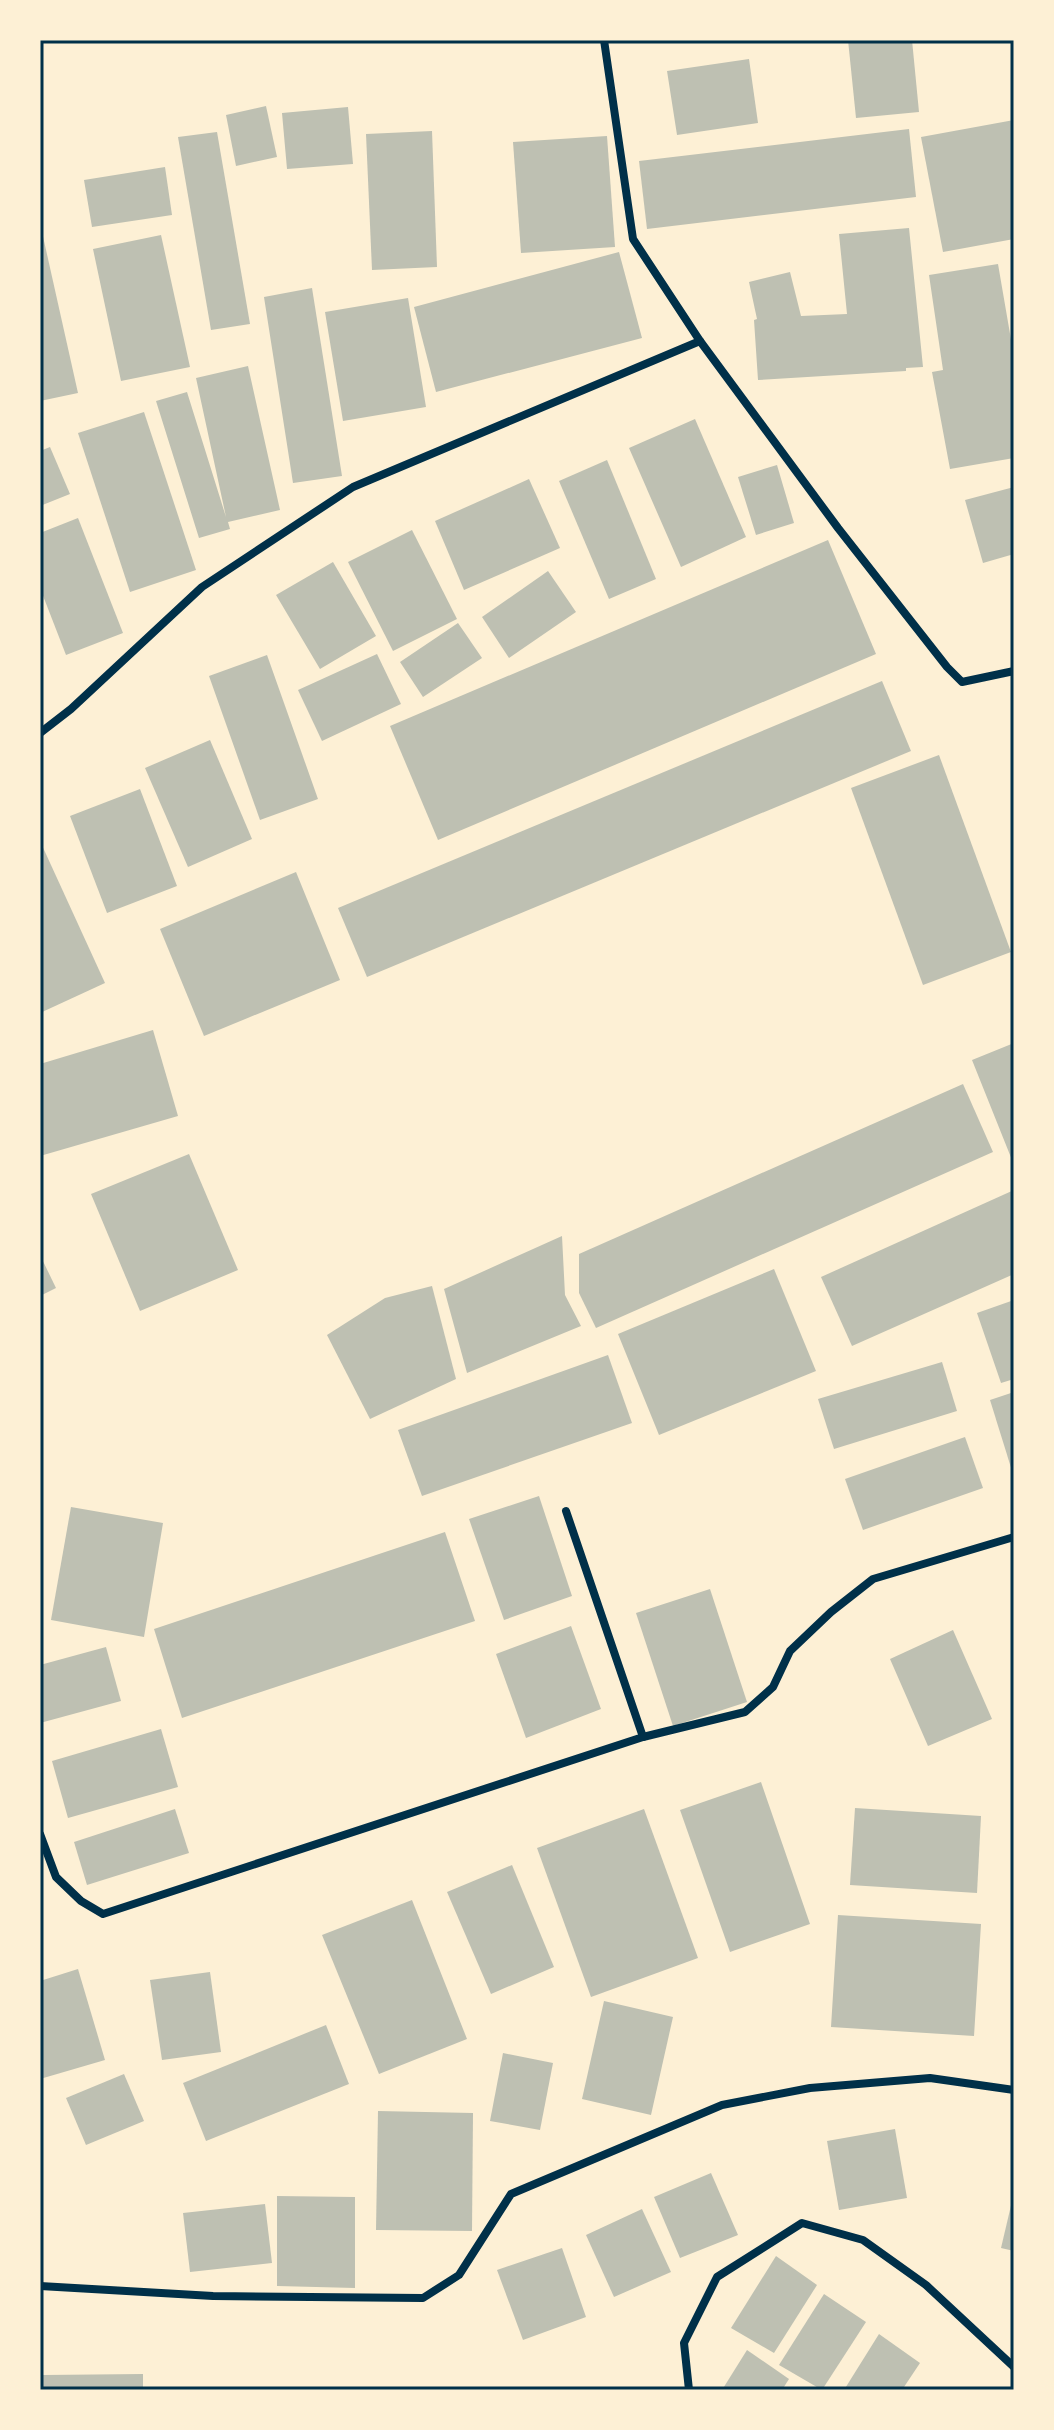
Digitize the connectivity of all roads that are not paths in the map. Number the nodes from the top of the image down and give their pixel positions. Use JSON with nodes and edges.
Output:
{"nodes":[{"id":1,"x":604,"y":40,"type":"edge"},
{"id":2,"x":700,"y":341,"type":"junction"},
{"id":3,"x":1014,"y":671,"type":"edge"},
{"id":4,"x":40,"y":733,"type":"edge"},
{"id":5,"x":566,"y":1511,"type":"dead end"},
{"id":6,"x":1014,"y":1537,"type":"edge"},
{"id":7,"x":643,"y":1737,"type":"junction"},
{"id":8,"x":40,"y":1834,"type":"edge"},
{"id":9,"x":1014,"y":2090,"type":"edge"},
{"id":10,"x":40,"y":2286,"type":"edge"},
{"id":11,"x":1014,"y":2367,"type":"edge"},
{"id":12,"x":689,"y":2390,"type":"edge"}],
"edges":[{"from":1,"to":2,"type":"street"},
{"from":2,"to":3,"type":"street"},
{"from":2,"to":4,"type":"street"},
{"from":5,"to":7,"type":"street"},
{"from":6,"to":7,"type":"street"},
{"from":7,"to":8,"type":"street"},
{"from":9,"to":10,"type":"street"},
{"from":11,"to":12,"type":"street"}]}
